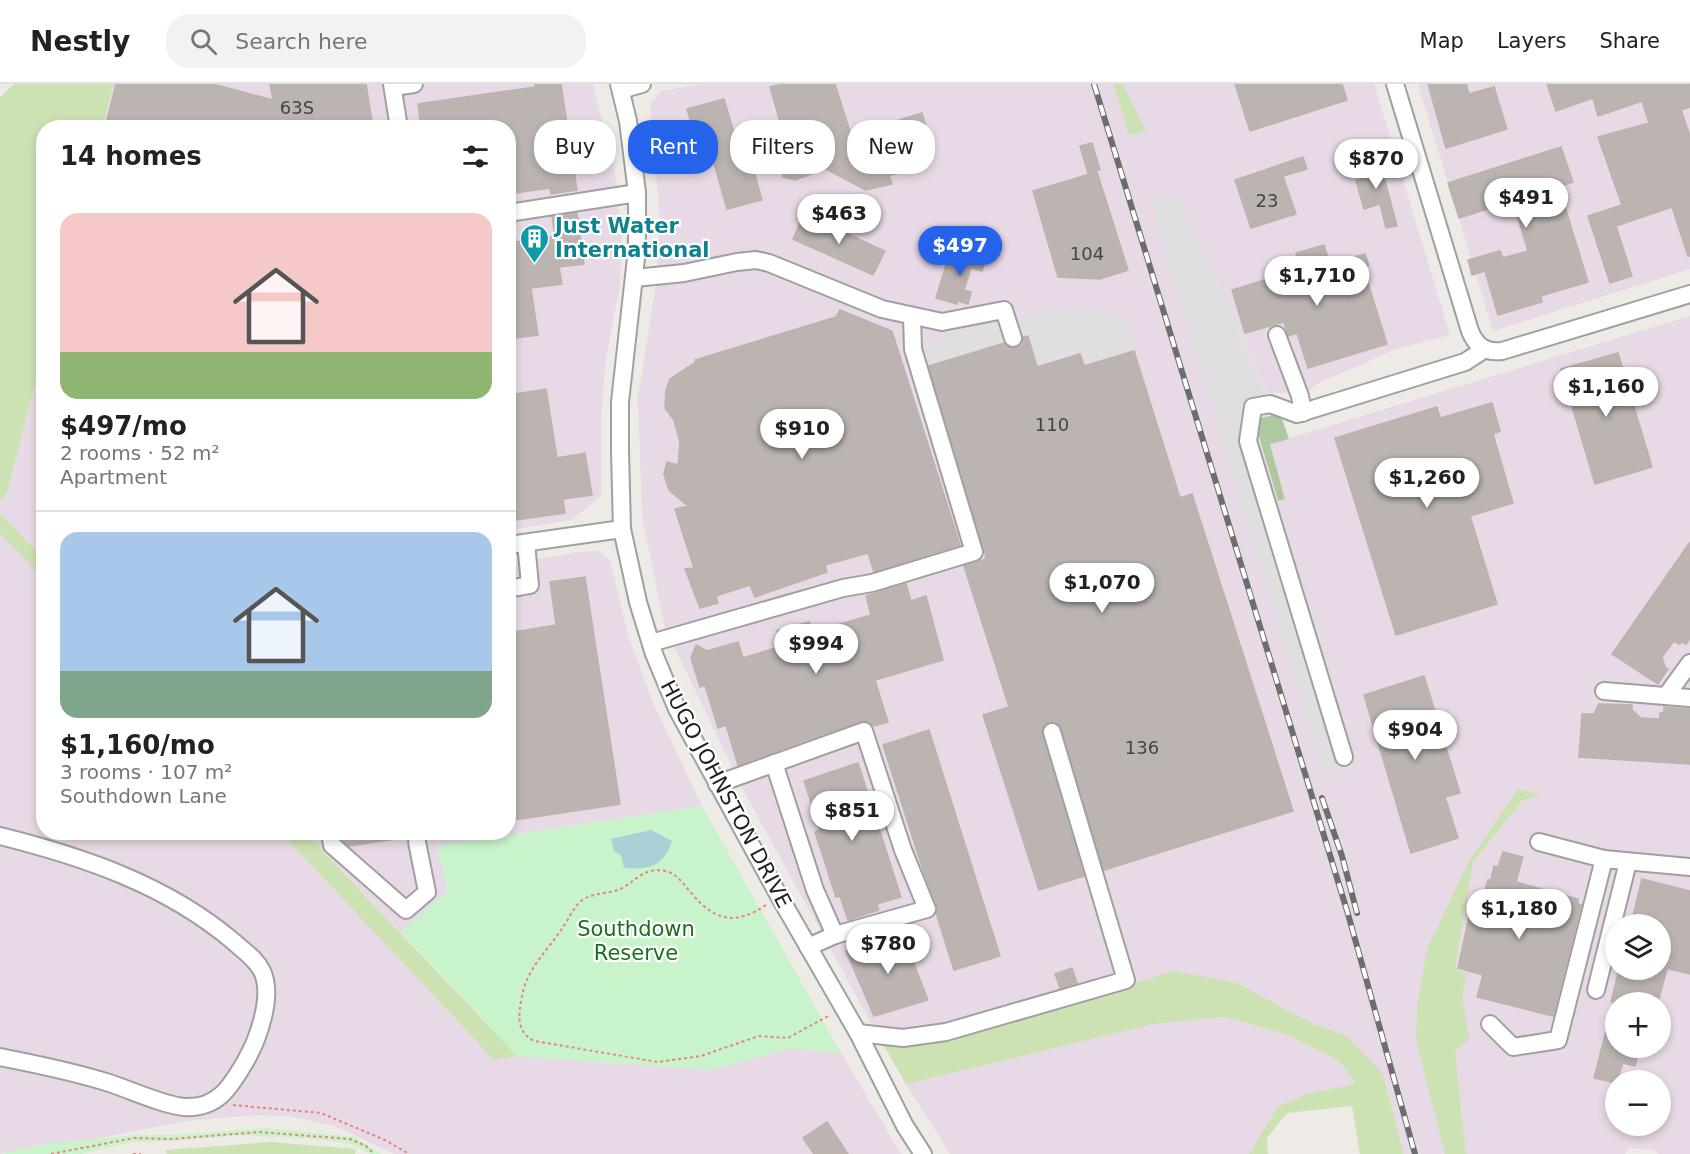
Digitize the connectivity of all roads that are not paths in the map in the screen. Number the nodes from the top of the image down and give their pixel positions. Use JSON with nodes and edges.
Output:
{"nodes":[{"id":1,"x":414,"y":84,"type":"edge"},
{"id":2,"x":642,"y":84,"type":"edge"},
{"id":3,"x":1395,"y":84,"type":"edge"},
{"id":4,"x":392,"y":86,"type":"edge"},
{"id":5,"x":620,"y":87,"type":"edge"},
{"id":6,"x":398,"y":120,"type":"edge"},
{"id":7,"x":637,"y":193,"type":"junction"},
{"id":8,"x":516,"y":212,"type":"edge"},
{"id":9,"x":634,"y":278,"type":"junction"},
{"id":10,"x":1690,"y":294,"type":"edge"},
{"id":11,"x":912,"y":316,"type":"junction"},
{"id":12,"x":1277,"y":335,"type":"dead end"},
{"id":13,"x":1013,"y":338,"type":"dead end"},
{"id":14,"x":1485,"y":349,"type":"junction"},
{"id":15,"x":1300,"y":414,"type":"junction"},
{"id":16,"x":622,"y":529,"type":"junction"},
{"id":17,"x":526,"y":543,"type":"junction"},
{"id":18,"x":516,"y":544,"type":"edge"},
{"id":19,"x":516,"y":587,"type":"edge"},
{"id":20,"x":651,"y":643,"type":"junction"},
{"id":21,"x":1690,"y":663,"type":"edge"},
{"id":22,"x":1604,"y":691,"type":"dead end"},
{"id":23,"x":1666,"y":696,"type":"junction"},
{"id":24,"x":1690,"y":698,"type":"edge"},
{"id":25,"x":1052,"y":732,"type":"dead end"},
{"id":26,"x":1344,"y":757,"type":"dead end"},
{"id":27,"x":774,"y":763,"type":"junction"},
{"id":28,"x":717,"y":784,"type":"junction"},
{"id":29,"x":0,"y":836,"type":"edge"},
{"id":30,"x":331,"y":840,"type":"edge"},
{"id":31,"x":417,"y":842,"type":"dead end"},
{"id":32,"x":1539,"y":842,"type":"dead end"},
{"id":33,"x":1604,"y":859,"type":"junction"},
{"id":34,"x":1628,"y":862,"type":"junction"},
{"id":35,"x":1690,"y":867,"type":"edge"},
{"id":36,"x":835,"y":935,"type":"junction"},
{"id":37,"x":808,"y":947,"type":"junction"},
{"id":38,"x":1596,"y":990,"type":"dead end"},
{"id":39,"x":1490,"y":1024,"type":"dead end"},
{"id":40,"x":858,"y":1033,"type":"junction"},
{"id":41,"x":0,"y":1057,"type":"edge"},
{"id":42,"x":923,"y":1154,"type":"edge"}],
"edges":[{"from":1,"to":4,"type":"street"},
{"from":2,"to":5,"type":"street"},
{"from":3,"to":14,"type":"street"},
{"from":4,"to":6,"type":"street"},
{"from":5,"to":7,"type":"street","name":"HUGO JOHNSTON DRIVE"},
{"from":7,"to":8,"type":"street"},
{"from":7,"to":9,"type":"street","name":"HUGO JOHNSTON DRIVE"},
{"from":9,"to":11,"type":"street"},
{"from":9,"to":16,"type":"street","name":"HUGO JOHNSTON DRIVE"},
{"from":10,"to":14,"type":"street"},
{"from":11,"to":13,"type":"street"},
{"from":11,"to":20,"type":"street"},
{"from":12,"to":15,"type":"street"},
{"from":14,"to":15,"type":"street"},
{"from":15,"to":26,"type":"street"},
{"from":16,"to":17,"type":"street"},
{"from":16,"to":20,"type":"street","name":"HUGO JOHNSTON DRIVE"},
{"from":17,"to":18,"type":"street"},
{"from":17,"to":19,"type":"street"},
{"from":20,"to":28,"type":"street","name":"HUGO JOHNSTON DRIVE"},
{"from":21,"to":23,"type":"street"},
{"from":22,"to":23,"type":"street"},
{"from":23,"to":24,"type":"street"},
{"from":25,"to":40,"type":"street"},
{"from":27,"to":28,"type":"street"},
{"from":27,"to":36,"type":"street"},
{"from":27,"to":36,"type":"street"},
{"from":28,"to":37,"type":"street","name":"HUGO JOHNSTON DRIVE"},
{"from":29,"to":41,"type":"street"},
{"from":30,"to":31,"type":"street"},
{"from":32,"to":33,"type":"street"},
{"from":33,"to":34,"type":"street"},
{"from":33,"to":39,"type":"street"},
{"from":34,"to":35,"type":"street"},
{"from":34,"to":38,"type":"street"},
{"from":36,"to":37,"type":"street"},
{"from":37,"to":40,"type":"street","name":"HUGO JOHNSTON DRIVE"},
{"from":40,"to":42,"type":"street","name":"HUGO JOHNSTON DRIVE"}]}
